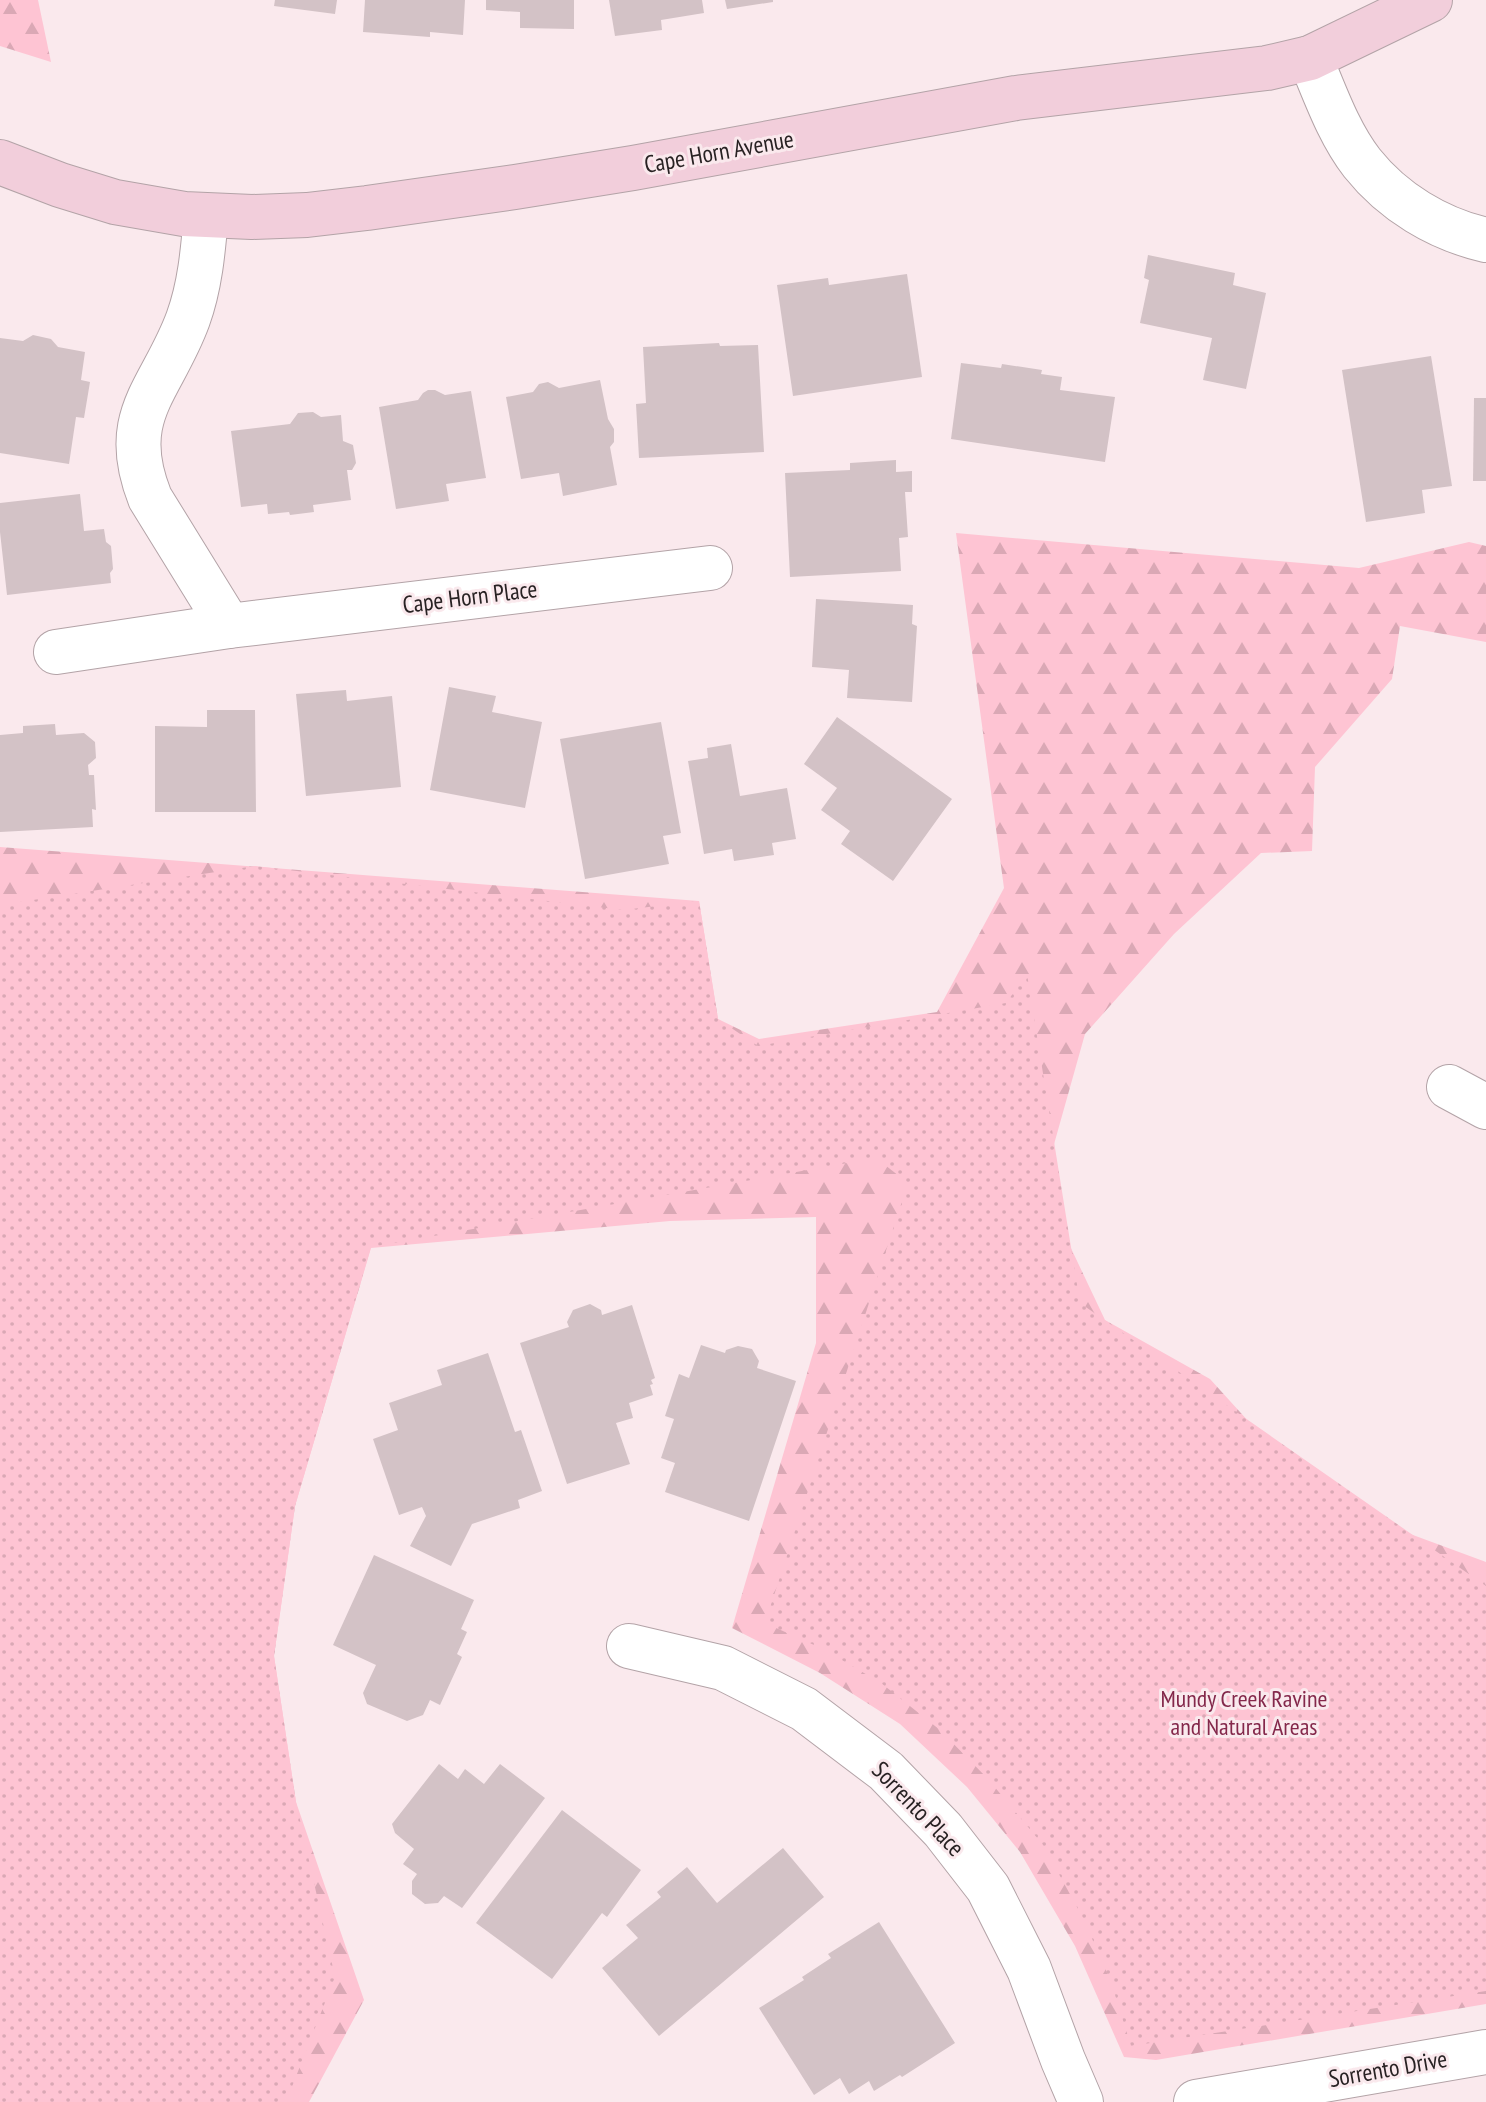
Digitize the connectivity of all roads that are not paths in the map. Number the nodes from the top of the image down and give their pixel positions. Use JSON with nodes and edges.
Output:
{"nodes":[{"id":1,"x":1430,"y":0,"type":"edge"},
{"id":2,"x":1310,"y":58,"type":"junction"},
{"id":3,"x":0,"y":162,"type":"edge"},
{"id":4,"x":206,"y":216,"type":"junction"},
{"id":5,"x":1486,"y":240,"type":"edge"},
{"id":6,"x":710,"y":568,"type":"dead end"},
{"id":7,"x":229,"y":626,"type":"junction"},
{"id":8,"x":56,"y":652,"type":"dead end"},
{"id":9,"x":629,"y":1646,"type":"dead end"},
{"id":10,"x":1486,"y":2052,"type":"edge"},
{"id":11,"x":1081,"y":2102,"type":"edge"},
{"id":12,"x":1196,"y":2102,"type":"edge"}],
"edges":[{"from":1,"to":2,"type":"street","name":"Cape Horn Avenue"},
{"from":2,"to":4,"type":"street","name":"Cape Horn Avenue"},
{"from":2,"to":5,"type":"street"},
{"from":3,"to":4,"type":"street","name":"Cape Horn Avenue"},
{"from":4,"to":7,"type":"street"},
{"from":6,"to":7,"type":"street","name":"Cape Horn Place"},
{"from":7,"to":8,"type":"street","name":"Cape Horn Place"},
{"from":9,"to":11,"type":"street","name":"Sorrento Place"},
{"from":10,"to":12,"type":"street","name":"Sorrento Drive"}]}
